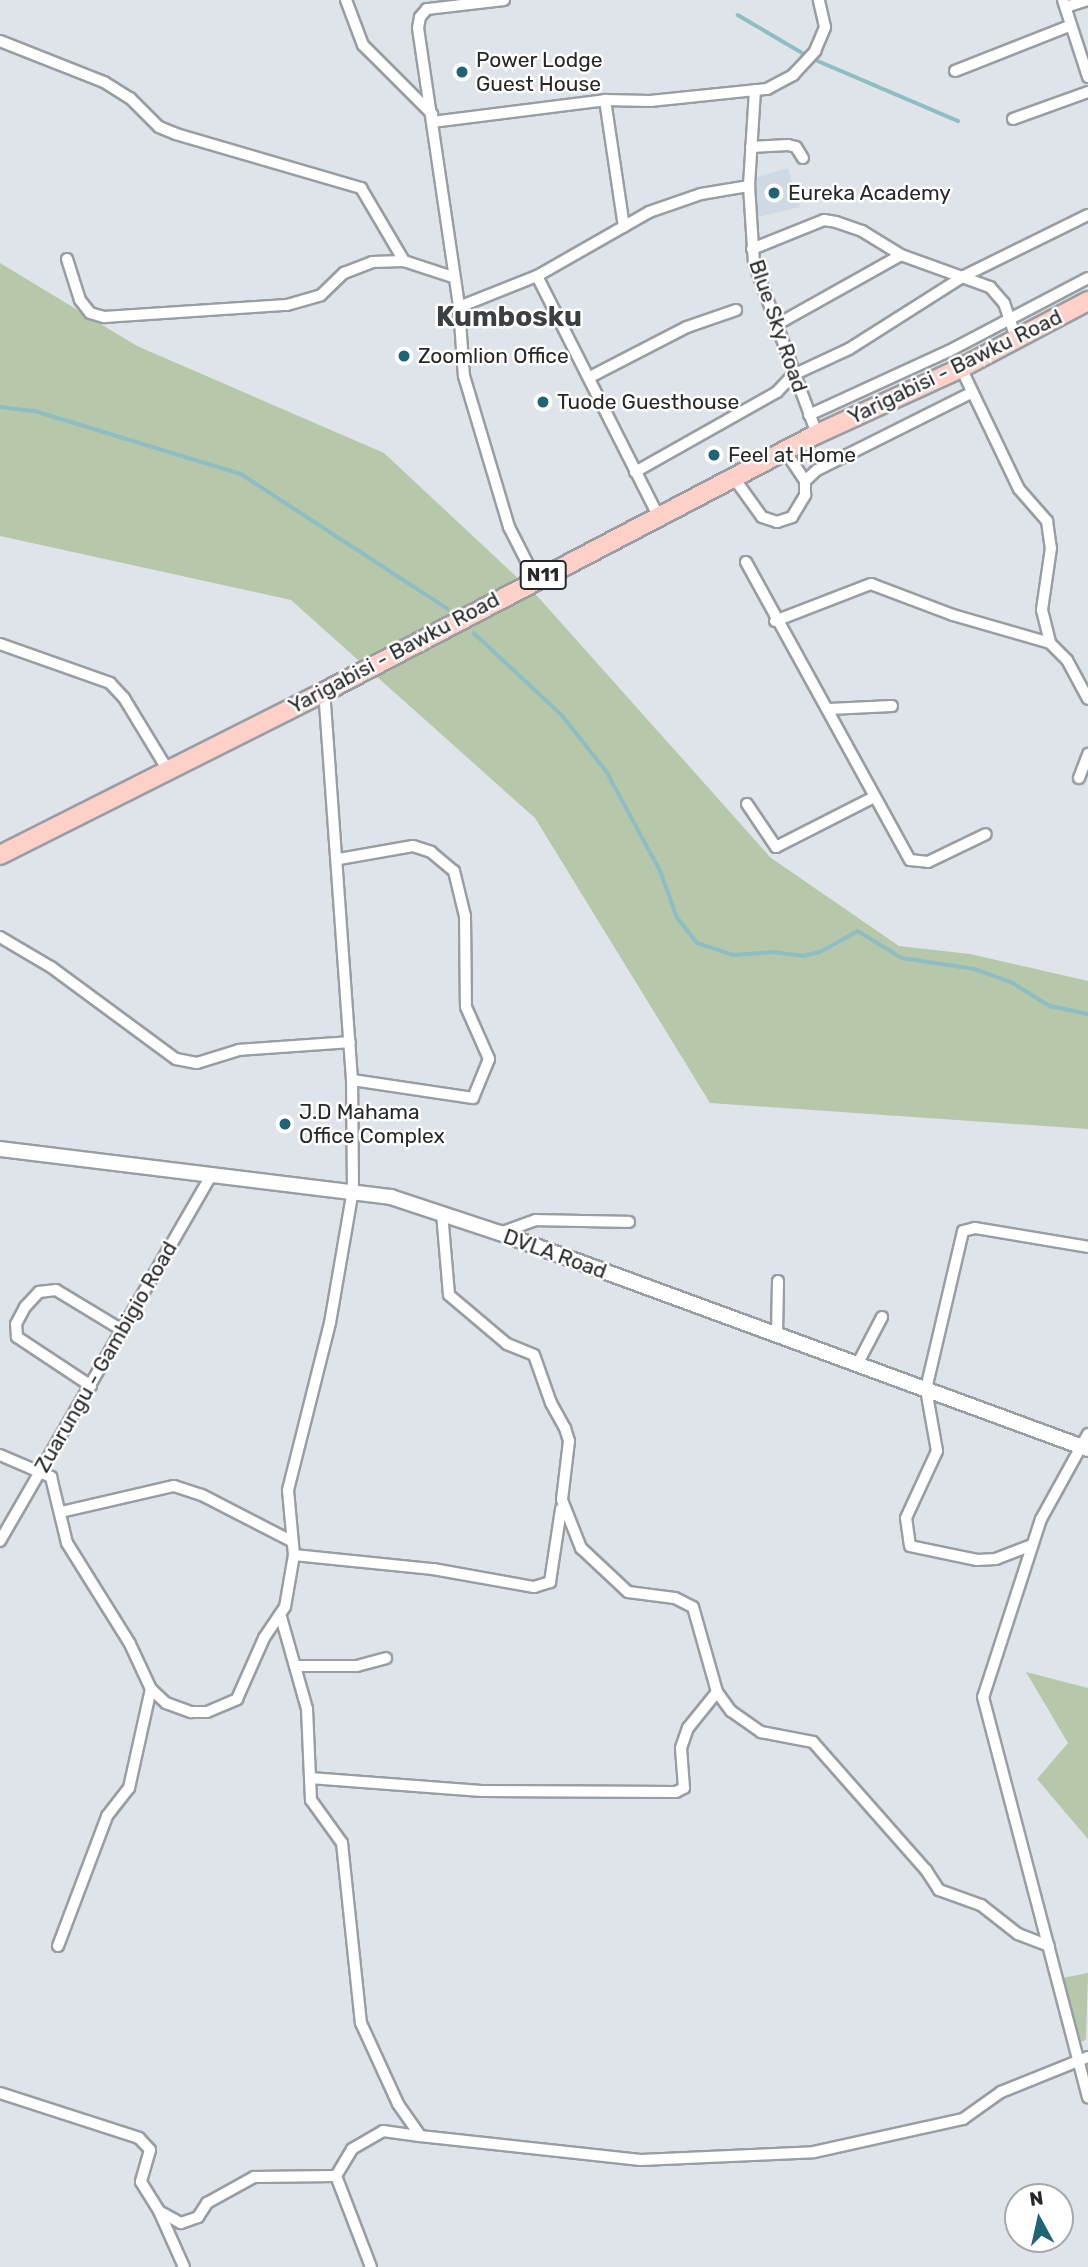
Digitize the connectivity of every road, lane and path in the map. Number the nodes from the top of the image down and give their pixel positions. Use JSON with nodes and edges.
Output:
{"nodes":[{"id":1,"x":346,"y":0,"type":"edge"},
{"id":2,"x":504,"y":0,"type":"edge"},
{"id":3,"x":819,"y":0,"type":"edge"},
{"id":4,"x":1087,"y":0,"type":"edge"},
{"id":5,"x":1064,"y":3,"type":"edge"},
{"id":6,"x":1069,"y":26,"type":"junction"},
{"id":7,"x":0,"y":41,"type":"edge"},
{"id":8,"x":955,"y":71,"type":"dead end"},
{"id":9,"x":1088,"y":77,"type":"edge"},
{"id":10,"x":755,"y":90,"type":"junction"},
{"id":11,"x":1088,"y":92,"type":"edge"},
{"id":12,"x":605,"y":100,"type":"junction"},
{"id":13,"x":432,"y":118,"type":"junction"},
{"id":14,"x":1013,"y":119,"type":"dead end"},
{"id":15,"x":751,"y":147,"type":"junction"},
{"id":16,"x":803,"y":158,"type":"dead end"},
{"id":17,"x":749,"y":186,"type":"junction"},
{"id":18,"x":1088,"y":215,"type":"edge"},
{"id":19,"x":624,"y":228,"type":"junction"},
{"id":20,"x":752,"y":249,"type":"junction"},
{"id":21,"x":901,"y":256,"type":"junction"},
{"id":22,"x":66,"y":259,"type":"dead end"},
{"id":23,"x":404,"y":261,"type":"junction"},
{"id":24,"x":537,"y":276,"type":"junction"},
{"id":25,"x":964,"y":276,"type":"junction"},
{"id":26,"x":453,"y":277,"type":"junction"},
{"id":27,"x":1088,"y":278,"type":"edge"},
{"id":28,"x":1088,"y":301,"type":"edge"},
{"id":29,"x":459,"y":307,"type":"junction"},
{"id":30,"x":736,"y":310,"type":"dead end"},
{"id":31,"x":1009,"y":317,"type":"junction"},
{"id":32,"x":776,"y":325,"type":"junction"},
{"id":33,"x":1016,"y":337,"type":"junction"},
{"id":34,"x":961,"y":368,"type":"junction"},
{"id":35,"x":793,"y":375,"type":"junction"},
{"id":36,"x":590,"y":377,"type":"junction"},
{"id":37,"x":971,"y":393,"type":"junction"},
{"id":38,"x":809,"y":415,"type":"junction"},
{"id":39,"x":817,"y":434,"type":"junction"},
{"id":40,"x":785,"y":451,"type":"junction"},
{"id":41,"x":635,"y":472,"type":"junction"},
{"id":42,"x":734,"y":478,"type":"junction"},
{"id":43,"x":805,"y":481,"type":"junction"},
{"id":44,"x":657,"y":516,"type":"junction"},
{"id":45,"x":746,"y":562,"type":"dead end"},
{"id":46,"x":535,"y":578,"type":"junction"},
{"id":47,"x":775,"y":621,"type":"junction"},
{"id":48,"x":1050,"y":643,"type":"junction"},
{"id":49,"x":0,"y":644,"type":"edge"},
{"id":50,"x":324,"y":692,"type":"junction"},
{"id":51,"x":1088,"y":699,"type":"edge"},
{"id":52,"x":892,"y":706,"type":"dead end"},
{"id":53,"x":829,"y":709,"type":"junction"},
{"id":54,"x":1088,"y":754,"type":"edge"},
{"id":55,"x":169,"y":772,"type":"junction"},
{"id":56,"x":1079,"y":778,"type":"dead end"},
{"id":57,"x":872,"y":798,"type":"junction"},
{"id":58,"x":747,"y":804,"type":"dead end"},
{"id":59,"x":986,"y":834,"type":"dead end"},
{"id":60,"x":0,"y":855,"type":"edge"},
{"id":61,"x":339,"y":859,"type":"junction"},
{"id":62,"x":0,"y":937,"type":"edge"},
{"id":63,"x":350,"y":1042,"type":"junction"},
{"id":64,"x":352,"y":1080,"type":"junction"},
{"id":65,"x":0,"y":1149,"type":"edge"},
{"id":66,"x":212,"y":1174,"type":"junction"},
{"id":67,"x":352,"y":1190,"type":"junction"},
{"id":68,"x":442,"y":1213,"type":"junction"},
{"id":69,"x":629,"y":1222,"type":"dead end"},
{"id":70,"x":500,"y":1233,"type":"junction"},
{"id":71,"x":1088,"y":1247,"type":"edge"},
{"id":72,"x":778,"y":1281,"type":"dead end"},
{"id":73,"x":882,"y":1317,"type":"dead end"},
{"id":74,"x":122,"y":1329,"type":"junction"},
{"id":75,"x":777,"y":1334,"type":"junction"},
{"id":76,"x":858,"y":1363,"type":"junction"},
{"id":77,"x":91,"y":1386,"type":"junction"},
{"id":78,"x":926,"y":1389,"type":"junction"},
{"id":79,"x":1085,"y":1443,"type":"edge"},
{"id":80,"x":0,"y":1455,"type":"edge"},
{"id":81,"x":40,"y":1473,"type":"junction"},
{"id":82,"x":562,"y":1500,"type":"junction"},
{"id":83,"x":61,"y":1512,"type":"junction"},
{"id":84,"x":0,"y":1541,"type":"edge"},
{"id":85,"x":291,"y":1541,"type":"junction"},
{"id":86,"x":1032,"y":1545,"type":"junction"},
{"id":87,"x":293,"y":1555,"type":"junction"},
{"id":88,"x":281,"y":1617,"type":"junction"},
{"id":89,"x":386,"y":1658,"type":"dead end"},
{"id":90,"x":295,"y":1666,"type":"junction"},
{"id":91,"x":151,"y":1689,"type":"junction"},
{"id":92,"x":717,"y":1692,"type":"junction"},
{"id":93,"x":310,"y":1778,"type":"junction"},
{"id":94,"x":58,"y":1946,"type":"dead end"},
{"id":95,"x":1049,"y":1947,"type":"junction"},
{"id":96,"x":1084,"y":2060,"type":"edge"},
{"id":97,"x":0,"y":2093,"type":"edge"},
{"id":98,"x":1088,"y":2097,"type":"edge"},
{"id":99,"x":420,"y":2136,"type":"junction"},
{"id":100,"x":335,"y":2176,"type":"junction"},
{"id":101,"x":159,"y":2211,"type":"junction"},
{"id":102,"x":184,"y":2267,"type":"edge"},
{"id":103,"x":371,"y":2267,"type":"edge"}],
"edges":[{"from":1,"to":13,"type":"street"},
{"from":2,"to":13,"type":"street"},
{"from":3,"to":10,"type":"street"},
{"from":4,"to":5,"type":"street"},
{"from":5,"to":6,"type":"street"},
{"from":6,"to":8,"type":"street"},
{"from":6,"to":9,"type":"street"},
{"from":7,"to":23,"type":"street"},
{"from":10,"to":12,"type":"street"},
{"from":10,"to":15,"type":"street","name":"Blue Sky Road"},
{"from":11,"to":14,"type":"street"},
{"from":12,"to":13,"type":"street"},
{"from":12,"to":19,"type":"street"},
{"from":13,"to":26,"type":"street"},
{"from":15,"to":16,"type":"street"},
{"from":15,"to":17,"type":"street","name":"Blue Sky Road"},
{"from":17,"to":19,"type":"street"},
{"from":17,"to":20,"type":"street","name":"Blue Sky Road"},
{"from":18,"to":25,"type":"street"},
{"from":19,"to":24,"type":"street"},
{"from":20,"to":21,"type":"street"},
{"from":20,"to":32,"type":"street","name":"Blue Sky Road"},
{"from":21,"to":25,"type":"street"},
{"from":21,"to":32,"type":"street"},
{"from":22,"to":23,"type":"street"},
{"from":23,"to":26,"type":"street"},
{"from":24,"to":29,"type":"street"},
{"from":24,"to":36,"type":"street"},
{"from":25,"to":31,"type":"street"},
{"from":25,"to":35,"type":"street"},
{"from":26,"to":29,"type":"street"},
{"from":27,"to":31,"type":"street"},
{"from":28,"to":33,"type":"highway","name":"Yarigabisi - Bawku Road","number":"N11"},
{"from":29,"to":46,"type":"street"},
{"from":30,"to":36,"type":"street"},
{"from":31,"to":33,"type":"street"},
{"from":31,"to":38,"type":"street"},
{"from":32,"to":35,"type":"street","name":"Blue Sky Road"},
{"from":33,"to":34,"type":"highway","name":"Yarigabisi - Bawku Road","number":"N11"},
{"from":34,"to":37,"type":"street"},
{"from":34,"to":39,"type":"highway","name":"Yarigabisi - Bawku Road","number":"N11"},
{"from":35,"to":38,"type":"street","name":"Blue Sky Road"},
{"from":35,"to":41,"type":"street"},
{"from":36,"to":41,"type":"street"},
{"from":37,"to":43,"type":"street"},
{"from":37,"to":48,"type":"street"},
{"from":38,"to":39,"type":"street","name":"Blue Sky Road"},
{"from":39,"to":40,"type":"highway","name":"Yarigabisi - Bawku Road","number":"N11"},
{"from":40,"to":42,"type":"highway","name":"Yarigabisi - Bawku Road","number":"N11"},
{"from":40,"to":43,"type":"street"},
{"from":41,"to":44,"type":"street"},
{"from":42,"to":43,"type":"street"},
{"from":42,"to":44,"type":"highway","name":"Yarigabisi - Bawku Road","number":"N11"},
{"from":44,"to":46,"type":"highway","name":"Yarigabisi - Bawku Road","number":"N11"},
{"from":45,"to":47,"type":"street"},
{"from":46,"to":50,"type":"highway","name":"Yarigabisi - Bawku Road","number":"N11"},
{"from":47,"to":48,"type":"street"},
{"from":47,"to":53,"type":"street"},
{"from":48,"to":51,"type":"street"},
{"from":49,"to":55,"type":"street"},
{"from":50,"to":55,"type":"highway","name":"Yarigabisi - Bawku Road","number":"N11"},
{"from":50,"to":61,"type":"street"},
{"from":52,"to":53,"type":"street"},
{"from":53,"to":57,"type":"street"},
{"from":54,"to":56,"type":"street"},
{"from":55,"to":60,"type":"highway","name":"Yarigabisi - Bawku Road","number":"N11"},
{"from":57,"to":58,"type":"street"},
{"from":57,"to":59,"type":"street"},
{"from":61,"to":63,"type":"street"},
{"from":61,"to":64,"type":"street"},
{"from":62,"to":63,"type":"street"},
{"from":63,"to":64,"type":"street"},
{"from":64,"to":67,"type":"street"},
{"from":65,"to":66,"type":"street","name":"DVLA Road"},
{"from":66,"to":67,"type":"street","name":"DVLA Road"},
{"from":66,"to":74,"type":"street","name":"Zuarungu - Gambigio Road"},
{"from":67,"to":68,"type":"street","name":"DVLA Road"},
{"from":67,"to":85,"type":"street"},
{"from":68,"to":70,"type":"street","name":"DVLA Road"},
{"from":68,"to":82,"type":"street"},
{"from":69,"to":70,"type":"street"},
{"from":70,"to":75,"type":"street","name":"DVLA Road"},
{"from":71,"to":78,"type":"street"},
{"from":72,"to":75,"type":"street"},
{"from":73,"to":76,"type":"street"},
{"from":74,"to":77,"type":"street","name":"Zuarungu - Gambigio Road"},
{"from":74,"to":77,"type":"street"},
{"from":75,"to":76,"type":"street","name":"DVLA Road"},
{"from":76,"to":78,"type":"street","name":"DVLA Road"},
{"from":77,"to":81,"type":"street","name":"Zuarungu - Gambigio Road"},
{"from":78,"to":79,"type":"street","name":"DVLA Road"},
{"from":78,"to":86,"type":"street"},
{"from":79,"to":86,"type":"street"},
{"from":80,"to":81,"type":"street"},
{"from":81,"to":83,"type":"street"},
{"from":81,"to":84,"type":"street","name":"Zuarungu - Gambigio Road"},
{"from":82,"to":87,"type":"street"},
{"from":82,"to":92,"type":"street"},
{"from":83,"to":85,"type":"street"},
{"from":83,"to":91,"type":"street"},
{"from":85,"to":87,"type":"street"},
{"from":86,"to":95,"type":"street"},
{"from":87,"to":88,"type":"street"},
{"from":88,"to":90,"type":"street"},
{"from":88,"to":91,"type":"street"},
{"from":89,"to":90,"type":"street"},
{"from":90,"to":93,"type":"street"},
{"from":91,"to":94,"type":"street"},
{"from":92,"to":93,"type":"street"},
{"from":92,"to":95,"type":"street"},
{"from":93,"to":99,"type":"street"},
{"from":95,"to":96,"type":"street"},
{"from":96,"to":98,"type":"street"},
{"from":96,"to":99,"type":"street"},
{"from":97,"to":101,"type":"street"},
{"from":99,"to":100,"type":"street"},
{"from":100,"to":101,"type":"street"},
{"from":100,"to":103,"type":"street"},
{"from":101,"to":102,"type":"street"}]}
